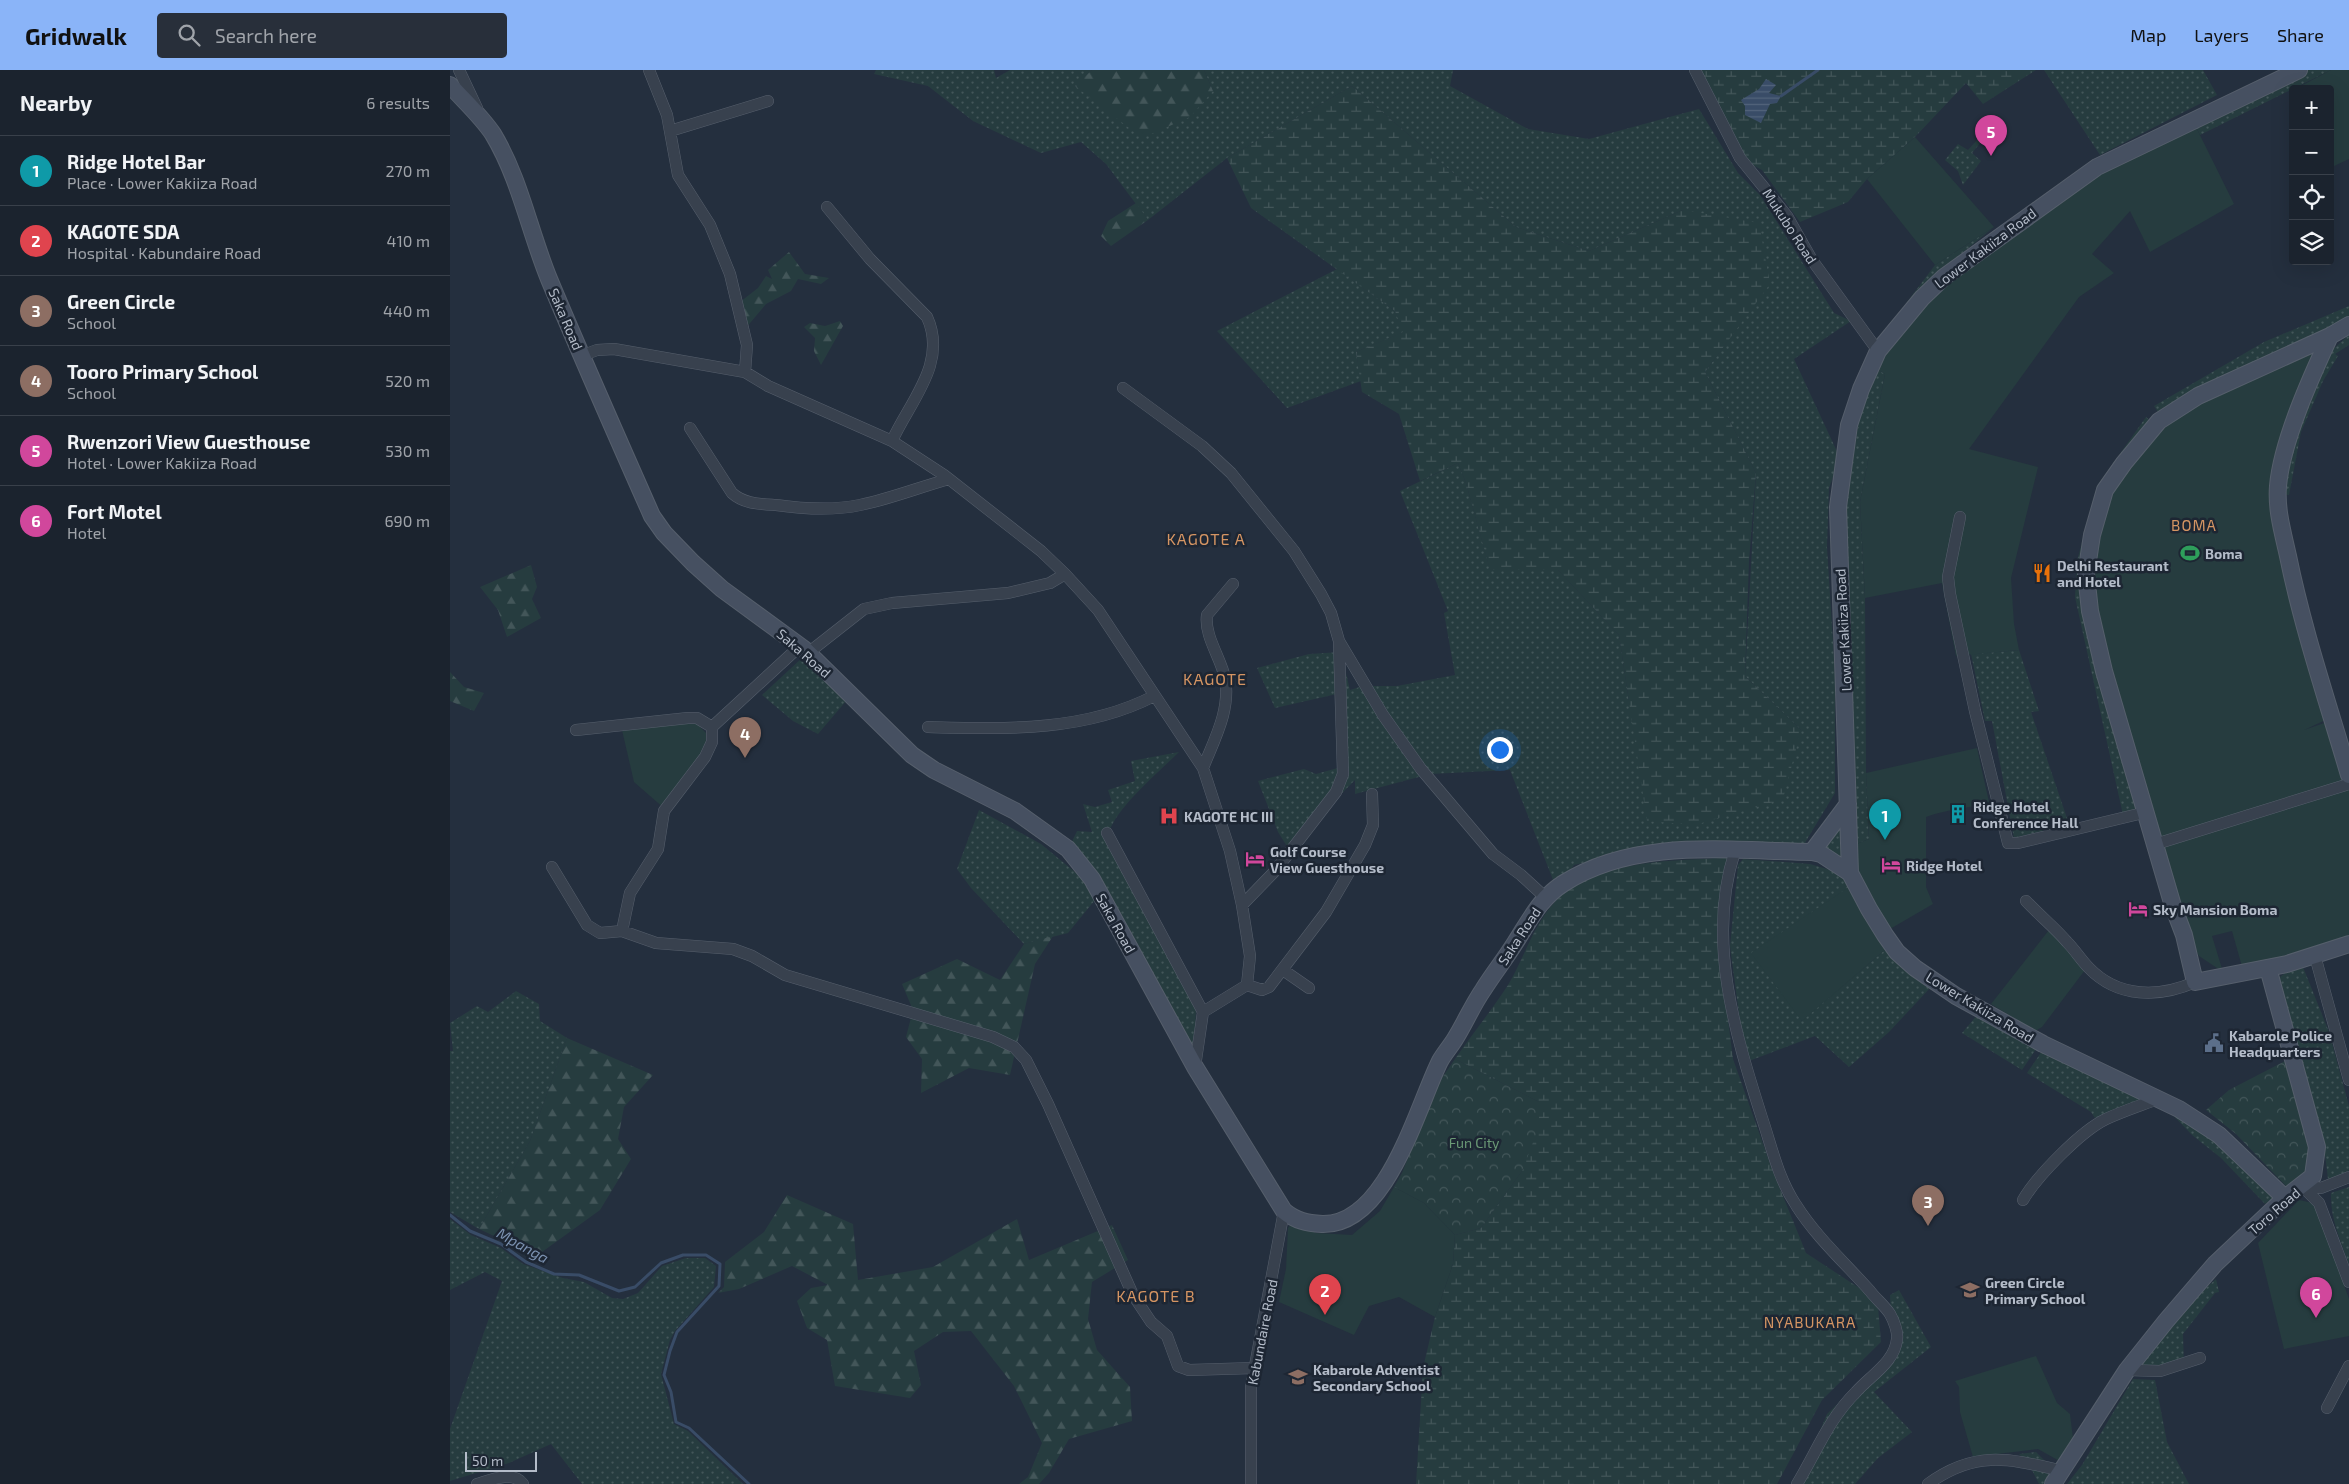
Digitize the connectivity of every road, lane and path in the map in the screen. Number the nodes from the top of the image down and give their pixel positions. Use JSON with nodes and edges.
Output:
{"nodes":[{"id":1,"x":459,"y":70,"type":"edge"},
{"id":2,"x":649,"y":70,"type":"edge"},
{"id":3,"x":1695,"y":70,"type":"edge"},
{"id":4,"x":2299,"y":70,"type":"edge"},
{"id":5,"x":450,"y":86,"type":"edge"},
{"id":6,"x":768,"y":101,"type":"dead end"},
{"id":7,"x":481,"y":119,"type":"junction"},
{"id":8,"x":670,"y":131,"type":"junction"},
{"id":9,"x":827,"y":207,"type":"dead end"},
{"id":10,"x":2349,"y":324,"type":"edge"},
{"id":11,"x":2330,"y":336,"type":"junction"},
{"id":12,"x":1878,"y":351,"type":"junction"},
{"id":13,"x":581,"y":356,"type":"junction"},
{"id":14,"x":745,"y":372,"type":"junction"},
{"id":15,"x":1123,"y":388,"type":"dead end"},
{"id":16,"x":690,"y":428,"type":"dead end"},
{"id":17,"x":892,"y":441,"type":"junction"},
{"id":18,"x":949,"y":480,"type":"junction"},
{"id":19,"x":1960,"y":517,"type":"dead end"},
{"id":20,"x":1065,"y":574,"type":"junction"},
{"id":21,"x":1233,"y":584,"type":"dead end"},
{"id":22,"x":1339,"y":640,"type":"junction"},
{"id":23,"x":804,"y":649,"type":"junction"},
{"id":24,"x":1154,"y":696,"type":"junction"},
{"id":25,"x":712,"y":727,"type":"junction"},
{"id":26,"x":928,"y":727,"type":"dead end"},
{"id":27,"x":576,"y":730,"type":"dead end"},
{"id":28,"x":1203,"y":768,"type":"junction"},
{"id":29,"x":2349,"y":775,"type":"edge"},
{"id":30,"x":2349,"y":784,"type":"edge"},
{"id":31,"x":1372,"y":794,"type":"dead end"},
{"id":32,"x":1848,"y":804,"type":"junction"},
{"id":33,"x":2147,"y":812,"type":"junction"},
{"id":34,"x":1107,"y":833,"type":"dead end"},
{"id":35,"x":2156,"y":844,"type":"junction"},
{"id":36,"x":1735,"y":851,"type":"junction"},
{"id":37,"x":1812,"y":852,"type":"junction"},
{"id":38,"x":552,"y":867,"type":"dead end"},
{"id":39,"x":1850,"y":872,"type":"junction"},
{"id":40,"x":1544,"y":897,"type":"junction"},
{"id":41,"x":2026,"y":901,"type":"dead end"},
{"id":42,"x":1242,"y":905,"type":"junction"},
{"id":43,"x":622,"y":932,"type":"junction"},
{"id":44,"x":2349,"y":944,"type":"edge"},
{"id":45,"x":2315,"y":956,"type":"junction"},
{"id":46,"x":2268,"y":968,"type":"junction"},
{"id":47,"x":1283,"y":970,"type":"junction"},
{"id":48,"x":2196,"y":982,"type":"junction"},
{"id":49,"x":1247,"y":985,"type":"junction"},
{"id":50,"x":1309,"y":988,"type":"dead end"},
{"id":51,"x":1203,"y":1012,"type":"junction"},
{"id":52,"x":1194,"y":1067,"type":"junction"},
{"id":53,"x":2349,"y":1080,"type":"edge"},
{"id":54,"x":2160,"y":1098,"type":"junction"},
{"id":55,"x":2349,"y":1177,"type":"edge"},
{"id":56,"x":2302,"y":1186,"type":"junction"},
{"id":57,"x":2285,"y":1198,"type":"junction"},
{"id":58,"x":2023,"y":1200,"type":"dead end"},
{"id":59,"x":1284,"y":1211,"type":"junction"},
{"id":60,"x":2349,"y":1282,"type":"edge"},
{"id":61,"x":2200,"y":1358,"type":"dead end"},
{"id":62,"x":2349,"y":1366,"type":"edge"},
{"id":63,"x":1254,"y":1368,"type":"junction"},
{"id":64,"x":2127,"y":1370,"type":"junction"},
{"id":65,"x":2327,"y":1408,"type":"dead end"},
{"id":66,"x":2058,"y":1478,"type":"edge"},
{"id":67,"x":477,"y":1484,"type":"edge"},
{"id":68,"x":522,"y":1484,"type":"edge"},
{"id":69,"x":1251,"y":1484,"type":"edge"},
{"id":70,"x":1797,"y":1484,"type":"edge"},
{"id":71,"x":1928,"y":1484,"type":"edge"}],
"edges":[{"from":1,"to":7,"type":"street"},
{"from":2,"to":8,"type":"street"},
{"from":3,"to":12,"type":"street","name":"Mukubo Road"},
{"from":4,"to":12,"type":"main road","name":"Lower Kakiiza Road"},
{"from":5,"to":7,"type":"main road","name":"Saka Road"},
{"from":6,"to":8,"type":"street"},
{"from":7,"to":13,"type":"main road","name":"Saka Road"},
{"from":8,"to":14,"type":"street"},
{"from":9,"to":17,"type":"street"},
{"from":10,"to":11,"type":"main road"},
{"from":11,"to":29,"type":"main road"},
{"from":11,"to":33,"type":"main road"},
{"from":12,"to":32,"type":"main road","name":"Lower Kakiiza Road"},
{"from":13,"to":14,"type":"street"},
{"from":13,"to":23,"type":"main road","name":"Saka Road"},
{"from":14,"to":17,"type":"street"},
{"from":15,"to":22,"type":"street"},
{"from":16,"to":18,"type":"street"},
{"from":17,"to":18,"type":"street"},
{"from":18,"to":20,"type":"street"},
{"from":19,"to":33,"type":"street"},
{"from":20,"to":23,"type":"street"},
{"from":20,"to":24,"type":"street"},
{"from":21,"to":28,"type":"street"},
{"from":22,"to":40,"type":"street"},
{"from":22,"to":42,"type":"street"},
{"from":23,"to":25,"type":"street"},
{"from":23,"to":52,"type":"main road","name":"Saka Road"},
{"from":24,"to":26,"type":"street"},
{"from":24,"to":28,"type":"street"},
{"from":25,"to":27,"type":"street"},
{"from":25,"to":43,"type":"street"},
{"from":28,"to":42,"type":"street"},
{"from":30,"to":35,"type":"street"},
{"from":31,"to":47,"type":"street"},
{"from":32,"to":37,"type":"main road"},
{"from":32,"to":39,"type":"main road","name":"Lower Kakiiza Road"},
{"from":33,"to":35,"type":"main road"},
{"from":34,"to":51,"type":"street"},
{"from":35,"to":48,"type":"main road"},
{"from":36,"to":37,"type":"main road","name":"Saka Road"},
{"from":36,"to":40,"type":"main road","name":"Saka Road"},
{"from":36,"to":70,"type":"street"},
{"from":37,"to":39,"type":"main road","name":"Saka Road"},
{"from":38,"to":43,"type":"street"},
{"from":39,"to":54,"type":"main road","name":"Lower Kakiiza Road"},
{"from":40,"to":59,"type":"main road","name":"Saka Road"},
{"from":41,"to":48,"type":"street"},
{"from":42,"to":49,"type":"street"},
{"from":43,"to":63,"type":"street"},
{"from":44,"to":45,"type":"main road"},
{"from":45,"to":46,"type":"main road"},
{"from":45,"to":53,"type":"street"},
{"from":46,"to":48,"type":"main road"},
{"from":46,"to":56,"type":"main road","name":"Toro Road"},
{"from":47,"to":49,"type":"street"},
{"from":47,"to":50,"type":"street"},
{"from":49,"to":51,"type":"street"},
{"from":51,"to":52,"type":"street"},
{"from":52,"to":59,"type":"main road","name":"Saka Road"},
{"from":54,"to":57,"type":"main road","name":"Lower Kakiiza Road"},
{"from":54,"to":58,"type":"street"},
{"from":55,"to":56,"type":"street"},
{"from":56,"to":57,"type":"main road","name":"Toro Road"},
{"from":56,"to":60,"type":"street"},
{"from":57,"to":64,"type":"main road","name":"Toro Road"},
{"from":59,"to":63,"type":"street","name":"Kabundaire Road"},
{"from":61,"to":64,"type":"street"},
{"from":62,"to":65,"type":"street"},
{"from":63,"to":69,"type":"street","name":"Kabundaire Road"},
{"from":64,"to":66,"type":"main road","name":"Toro Road"},
{"from":66,"to":71,"type":"street"},
{"from":67,"to":68,"type":"street"}]}
